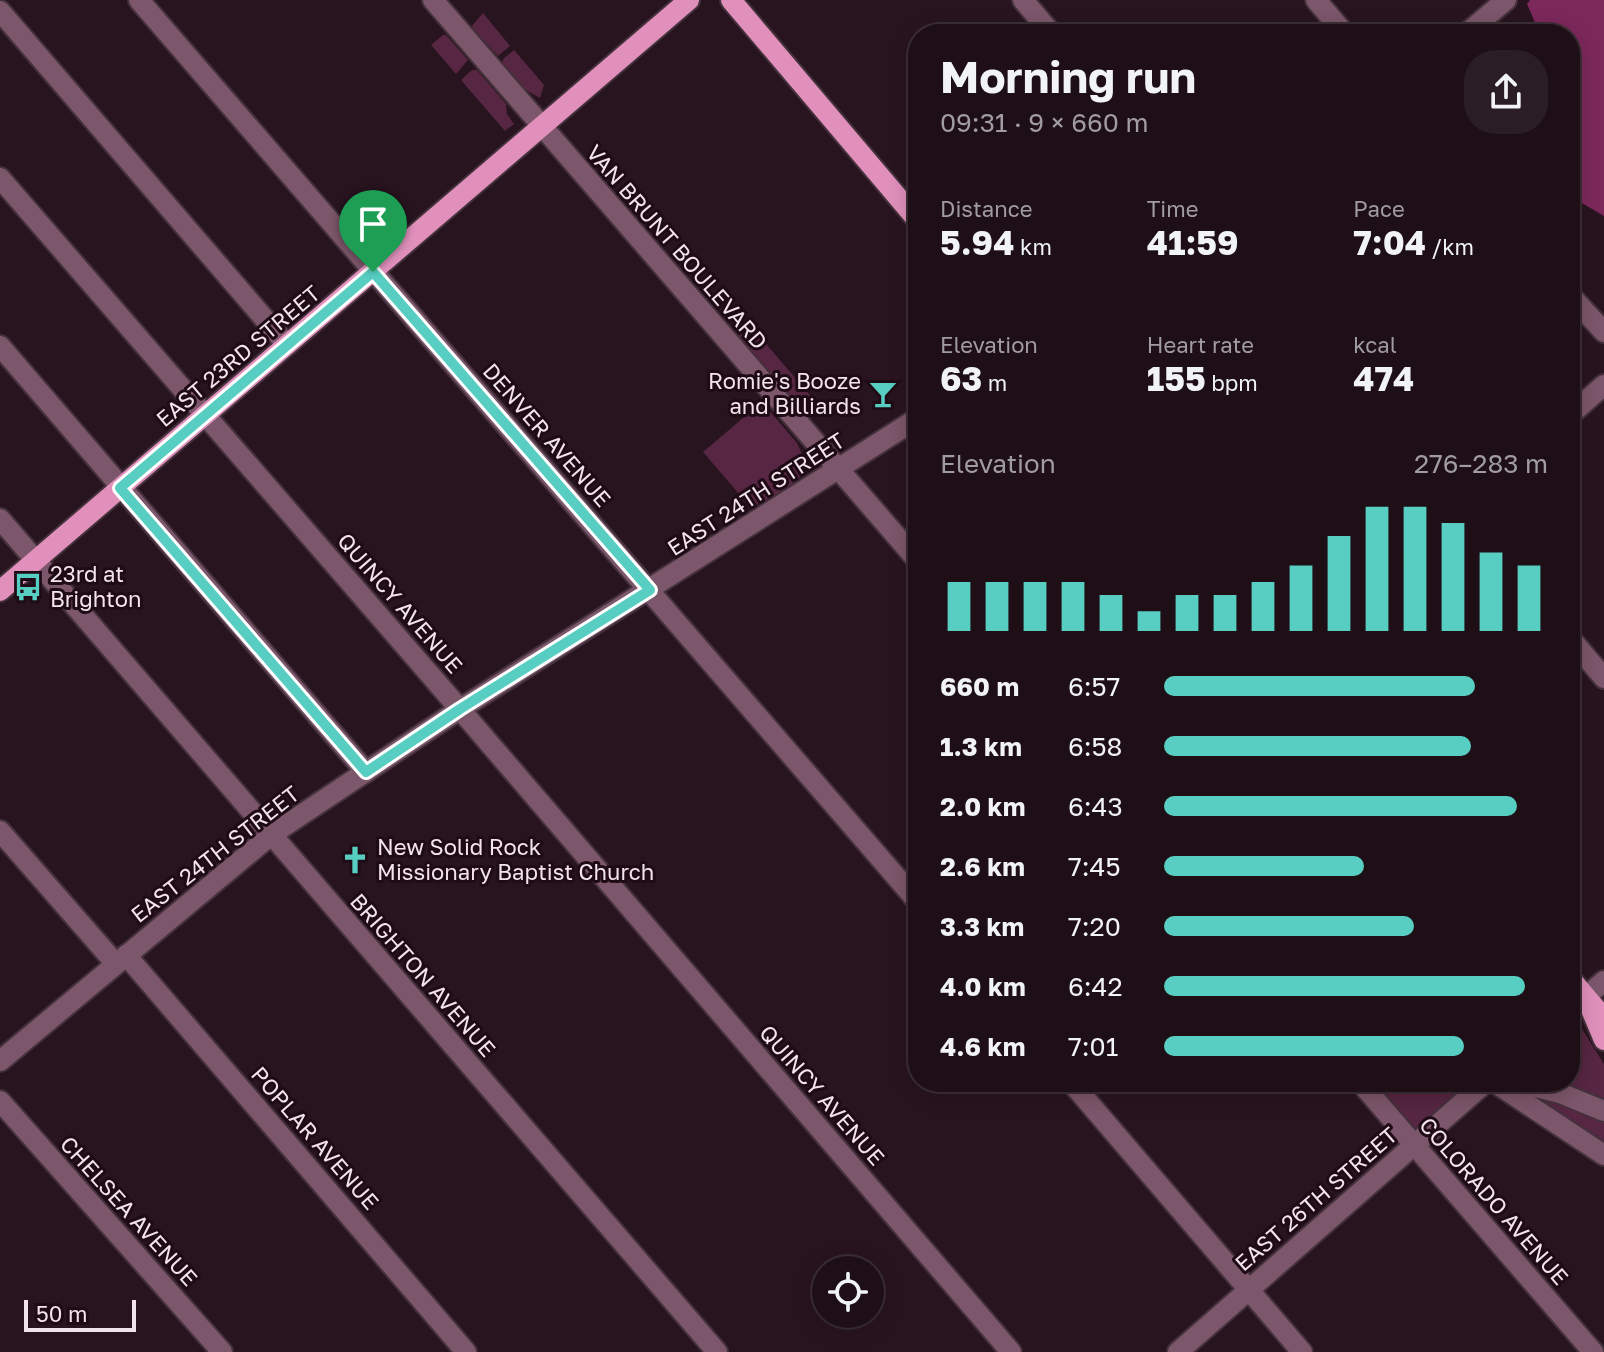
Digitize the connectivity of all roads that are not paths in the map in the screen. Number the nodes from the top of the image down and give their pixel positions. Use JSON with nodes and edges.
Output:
{"nodes":[{"id":1,"x":139,"y":0,"type":"edge"},
{"id":2,"x":433,"y":0,"type":"edge"},
{"id":3,"x":689,"y":0,"type":"edge"},
{"id":4,"x":731,"y":0,"type":"edge"},
{"id":5,"x":1023,"y":0,"type":"edge"},
{"id":6,"x":1316,"y":0,"type":"edge"},
{"id":7,"x":1506,"y":0,"type":"edge"},
{"id":8,"x":0,"y":11,"type":"edge"},
{"id":9,"x":1043,"y":24,"type":"edge"},
{"id":10,"x":1336,"y":24,"type":"edge"},
{"id":11,"x":1478,"y":24,"type":"edge"},
{"id":12,"x":542,"y":127,"type":"junction"},
{"id":13,"x":0,"y":178,"type":"edge"},
{"id":14,"x":908,"y":209,"type":"edge"},
{"id":15,"x":373,"y":272,"type":"junction"},
{"id":16,"x":1580,"y":306,"type":"edge"},
{"id":17,"x":1604,"y":332,"type":"edge"},
{"id":18,"x":287,"y":345,"type":"junction"},
{"id":19,"x":0,"y":346,"type":"edge"},
{"id":20,"x":1604,"y":385,"type":"edge"},
{"id":21,"x":1580,"y":406,"type":"edge"},
{"id":22,"x":205,"y":415,"type":"junction"},
{"id":23,"x":908,"y":424,"type":"edge"},
{"id":24,"x":839,"y":469,"type":"junction"},
{"id":25,"x":120,"y":488,"type":"junction"},
{"id":26,"x":0,"y":519,"type":"edge"},
{"id":27,"x":908,"y":549,"type":"edge"},
{"id":28,"x":36,"y":560,"type":"junction"},
{"id":29,"x":650,"y":590,"type":"junction"},
{"id":30,"x":0,"y":591,"type":"edge"},
{"id":31,"x":1580,"y":650,"type":"edge"},
{"id":32,"x":1604,"y":678,"type":"edge"},
{"id":33,"x":460,"y":709,"type":"junction"},
{"id":34,"x":366,"y":772,"type":"junction"},
{"id":35,"x":0,"y":831,"type":"edge"},
{"id":36,"x":271,"y":835,"type":"junction"},
{"id":37,"x":908,"y":890,"type":"edge"},
{"id":38,"x":121,"y":960,"type":"junction"},
{"id":39,"x":1604,"y":981,"type":"edge"},
{"id":40,"x":1580,"y":1001,"type":"edge"},
{"id":41,"x":1580,"y":1004,"type":"edge"},
{"id":42,"x":1580,"y":1006,"type":"edge"},
{"id":43,"x":1604,"y":1018,"type":"edge"},
{"id":44,"x":1604,"y":1040,"type":"edge"},
{"id":45,"x":0,"y":1061,"type":"edge"},
{"id":46,"x":1080,"y":1092,"type":"edge"},
{"id":47,"x":1369,"y":1092,"type":"edge"},
{"id":48,"x":1475,"y":1092,"type":"edge"},
{"id":49,"x":1509,"y":1092,"type":"edge"},
{"id":50,"x":1556,"y":1092,"type":"edge"},
{"id":51,"x":0,"y":1101,"type":"edge"},
{"id":52,"x":1604,"y":1111,"type":"edge"},
{"id":53,"x":1414,"y":1145,"type":"junction"},
{"id":54,"x":1604,"y":1155,"type":"edge"},
{"id":55,"x":1249,"y":1291,"type":"junction"},
{"id":56,"x":222,"y":1352,"type":"edge"},
{"id":57,"x":466,"y":1352,"type":"edge"},
{"id":58,"x":717,"y":1352,"type":"edge"},
{"id":59,"x":1011,"y":1352,"type":"edge"},
{"id":60,"x":1178,"y":1352,"type":"edge"},
{"id":61,"x":1302,"y":1352,"type":"edge"},
{"id":62,"x":1593,"y":1352,"type":"edge"}],
"edges":[{"from":1,"to":15,"type":"street","name":"DENVER AVENUE"},
{"from":2,"to":12,"type":"street","name":"VAN BRUNT BOULEVARD"},
{"from":3,"to":12,"type":"main road","name":"EAST 23RD STREET"},
{"from":4,"to":14,"type":"main road"},
{"from":5,"to":9,"type":"street"},
{"from":6,"to":10,"type":"street"},
{"from":7,"to":11,"type":"street"},
{"from":8,"to":18,"type":"street"},
{"from":12,"to":15,"type":"main road","name":"EAST 23RD STREET"},
{"from":12,"to":24,"type":"street","name":"VAN BRUNT BOULEVARD"},
{"from":13,"to":22,"type":"street","name":"QUINCY AVENUE"},
{"from":15,"to":18,"type":"main road","name":"EAST 23RD STREET"},
{"from":15,"to":29,"type":"street","name":"DENVER AVENUE"},
{"from":16,"to":17,"type":"street"},
{"from":18,"to":22,"type":"main road","name":"EAST 23RD STREET"},
{"from":19,"to":25,"type":"street"},
{"from":20,"to":21,"type":"street"},
{"from":22,"to":25,"type":"main road","name":"EAST 23RD STREET"},
{"from":22,"to":33,"type":"street","name":"QUINCY AVENUE"},
{"from":23,"to":24,"type":"street","name":"EAST 24TH STREET"},
{"from":24,"to":27,"type":"street","name":"VAN BRUNT BOULEVARD"},
{"from":24,"to":29,"type":"street","name":"EAST 24TH STREET"},
{"from":25,"to":28,"type":"main road","name":"EAST 23RD STREET"},
{"from":25,"to":34,"type":"street"},
{"from":26,"to":28,"type":"street","name":"BRIGHTON AVENUE"},
{"from":28,"to":30,"type":"main road","name":"EAST 23RD STREET"},
{"from":28,"to":36,"type":"street","name":"BRIGHTON AVENUE"},
{"from":29,"to":33,"type":"street","name":"EAST 24TH STREET"},
{"from":29,"to":37,"type":"street","name":"DENVER AVENUE"},
{"from":31,"to":32,"type":"street"},
{"from":33,"to":34,"type":"street","name":"EAST 24TH STREET"},
{"from":33,"to":59,"type":"street","name":"QUINCY AVENUE"},
{"from":34,"to":36,"type":"street","name":"EAST 24TH STREET"},
{"from":35,"to":38,"type":"street","name":"POPLAR AVENUE"},
{"from":36,"to":38,"type":"street","name":"EAST 24TH STREET"},
{"from":36,"to":58,"type":"street","name":"BRIGHTON AVENUE"},
{"from":38,"to":45,"type":"street","name":"EAST 24TH STREET"},
{"from":38,"to":57,"type":"street","name":"POPLAR AVENUE"},
{"from":39,"to":40,"type":"street"},
{"from":41,"to":43,"type":"main road"},
{"from":42,"to":44,"type":"main road"},
{"from":46,"to":55,"type":"street"},
{"from":47,"to":53,"type":"street","name":"COLORADO AVENUE"},
{"from":48,"to":53,"type":"street","name":"EAST 26TH STREET"},
{"from":49,"to":54,"type":"street"},
{"from":50,"to":52,"type":"street"},
{"from":51,"to":56,"type":"street","name":"CHELSEA AVENUE"},
{"from":53,"to":55,"type":"street","name":"EAST 26TH STREET"},
{"from":53,"to":62,"type":"street","name":"COLORADO AVENUE"},
{"from":55,"to":60,"type":"street","name":"EAST 26TH STREET"},
{"from":55,"to":61,"type":"street"}]}
